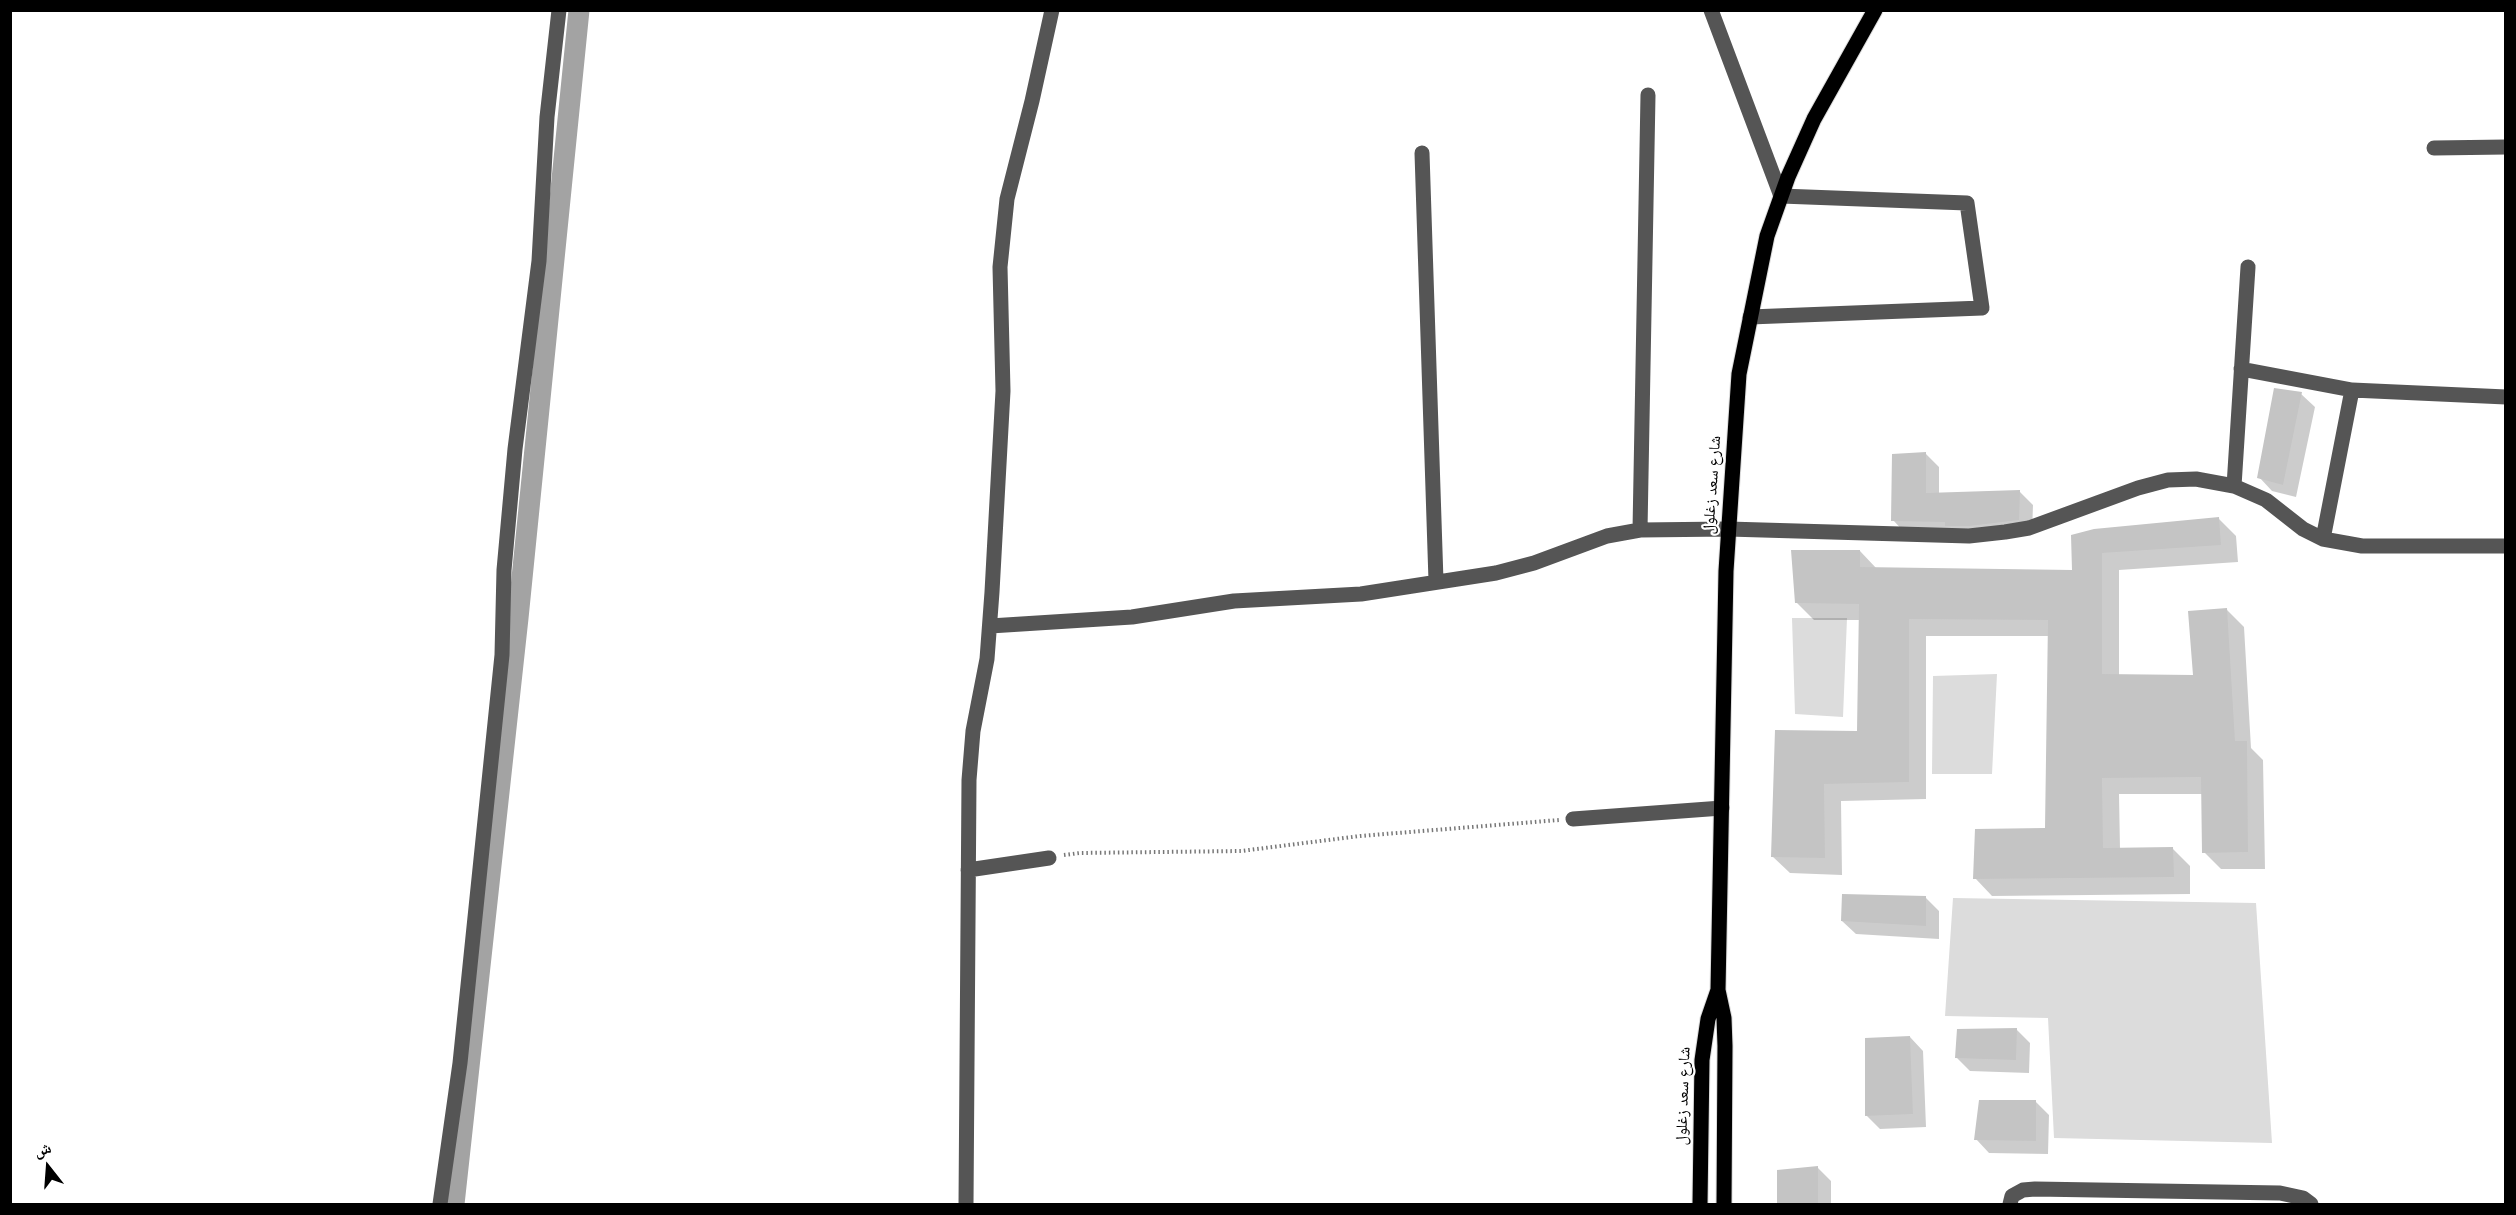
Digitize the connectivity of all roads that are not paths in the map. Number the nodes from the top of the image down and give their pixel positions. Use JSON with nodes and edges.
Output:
{"nodes":[{"id":1,"x":559,"y":10,"type":"edge"},
{"id":2,"x":1052,"y":10,"type":"edge"},
{"id":3,"x":1711,"y":10,"type":"edge"},
{"id":4,"x":1875,"y":10,"type":"edge"},
{"id":5,"x":1648,"y":95,"type":"dead end"},
{"id":6,"x":2505,"y":147,"type":"edge"},
{"id":7,"x":2434,"y":148,"type":"dead end"},
{"id":8,"x":1422,"y":153,"type":"dead end"},
{"id":9,"x":1782,"y":196,"type":"junction"},
{"id":10,"x":2248,"y":267,"type":"dead end"},
{"id":11,"x":1750,"y":317,"type":"junction"},
{"id":12,"x":2241,"y":369,"type":"junction"},
{"id":13,"x":2352,"y":390,"type":"junction"},
{"id":14,"x":2505,"y":397,"type":"edge"},
{"id":15,"x":2234,"y":486,"type":"junction"},
{"id":16,"x":1728,"y":530,"type":"junction"},
{"id":17,"x":1640,"y":531,"type":"junction"},
{"id":18,"x":2323,"y":539,"type":"junction"},
{"id":19,"x":2505,"y":546,"type":"edge"},
{"id":20,"x":1436,"y":581,"type":"junction"},
{"id":21,"x":990,"y":626,"type":"junction"},
{"id":22,"x":1722,"y":808,"type":"junction"},
{"id":23,"x":1573,"y":819,"type":"road end"},
{"id":24,"x":1049,"y":858,"type":"road end"},
{"id":25,"x":968,"y":870,"type":"junction"},
{"id":26,"x":1718,"y":990,"type":"junction"},
{"id":27,"x":440,"y":1204,"type":"edge"},
{"id":28,"x":966,"y":1204,"type":"edge"},
{"id":29,"x":1700,"y":1204,"type":"edge"},
{"id":30,"x":1724,"y":1204,"type":"edge"},
{"id":31,"x":2010,"y":1204,"type":"edge"},
{"id":32,"x":2311,"y":1204,"type":"edge"}],
"edges":[{"from":1,"to":27,"type":"street"},
{"from":2,"to":21,"type":"street"},
{"from":3,"to":9,"type":"street"},
{"from":4,"to":9,"type":"main road","name":"شارع سعد زغلول"},
{"from":5,"to":17,"type":"street"},
{"from":6,"to":7,"type":"street"},
{"from":8,"to":20,"type":"street"},
{"from":9,"to":11,"type":"main road","name":"شارع سعد زغلول"},
{"from":9,"to":11,"type":"street"},
{"from":10,"to":12,"type":"street"},
{"from":11,"to":16,"type":"main road","name":"شارع سعد زغلول"},
{"from":12,"to":13,"type":"street"},
{"from":12,"to":15,"type":"street"},
{"from":13,"to":14,"type":"street"},
{"from":13,"to":18,"type":"street"},
{"from":15,"to":16,"type":"street"},
{"from":15,"to":18,"type":"street"},
{"from":16,"to":17,"type":"street"},
{"from":16,"to":22,"type":"main road","name":"شارع سعد زغلول"},
{"from":17,"to":20,"type":"street"},
{"from":18,"to":19,"type":"street"},
{"from":20,"to":21,"type":"street"},
{"from":21,"to":25,"type":"street"},
{"from":22,"to":23,"type":"street"},
{"from":22,"to":26,"type":"main road","name":"شارع سعد زغلول"},
{"from":24,"to":25,"type":"street"},
{"from":25,"to":28,"type":"street"},
{"from":26,"to":29,"type":"main road","name":"شارع سعد زغلول"},
{"from":26,"to":30,"type":"main road","name":"شارع سعد زغلول"},
{"from":31,"to":32,"type":"street"}]}
